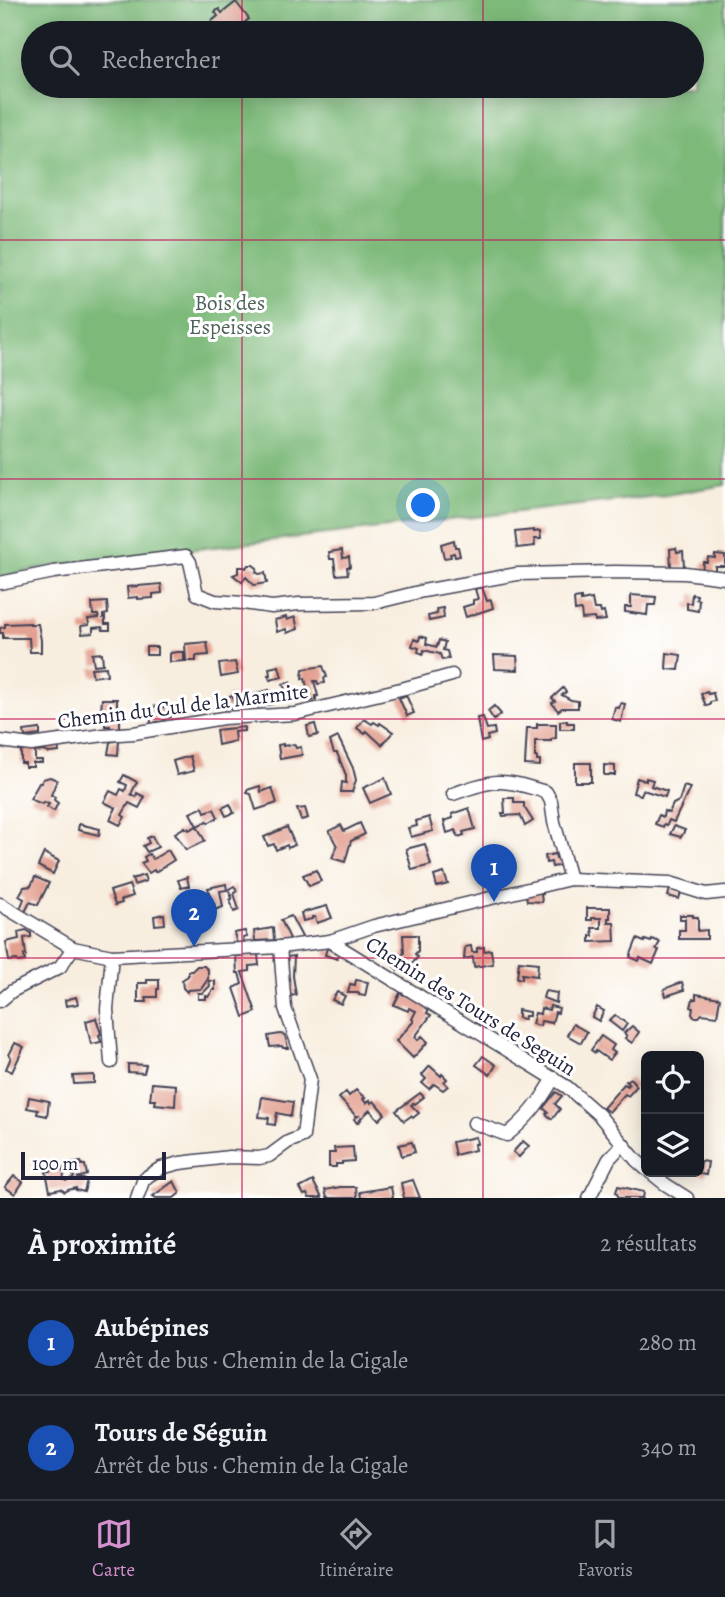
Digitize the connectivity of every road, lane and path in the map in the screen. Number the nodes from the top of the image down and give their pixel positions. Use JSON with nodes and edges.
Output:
{"nodes":[{"id":1,"x":725,"y":578,"type":"edge"},
{"id":2,"x":0,"y":583,"type":"edge"},
{"id":3,"x":452,"y":675,"type":"dead end"},
{"id":4,"x":0,"y":741,"type":"edge"},
{"id":5,"x":453,"y":794,"type":"dead end"},
{"id":6,"x":570,"y":879,"type":"junction"},
{"id":7,"x":725,"y":892,"type":"edge"},
{"id":8,"x":0,"y":904,"type":"edge"},
{"id":9,"x":330,"y":941,"type":"junction"},
{"id":10,"x":280,"y":947,"type":"junction"},
{"id":11,"x":72,"y":948,"type":"junction"},
{"id":12,"x":112,"y":956,"type":"junction"},
{"id":13,"x":0,"y":1001,"type":"edge"},
{"id":14,"x":111,"y":1062,"type":"dead end"},
{"id":15,"x":554,"y":1078,"type":"junction"},
{"id":16,"x":474,"y":1123,"type":"dead end"},
{"id":17,"x":624,"y":1144,"type":"junction"},
{"id":18,"x":641,"y":1164,"type":"edge"},
{"id":19,"x":658,"y":1177,"type":"edge"},
{"id":20,"x":137,"y":1198,"type":"edge"},
{"id":21,"x":589,"y":1198,"type":"edge"},
{"id":22,"x":687,"y":1198,"type":"edge"}],
"edges":[{"from":1,"to":2,"type":"street"},
{"from":3,"to":4,"type":"street","name":"Chemin du Cul de la Marmite"},
{"from":5,"to":6,"type":"street"},
{"from":6,"to":7,"type":"street"},
{"from":6,"to":9,"type":"street"},
{"from":8,"to":11,"type":"street"},
{"from":9,"to":10,"type":"street"},
{"from":9,"to":15,"type":"street","name":"Chemin des Tours de Seguin"},
{"from":10,"to":12,"type":"street"},
{"from":10,"to":20,"type":"street"},
{"from":11,"to":12,"type":"street"},
{"from":11,"to":13,"type":"street"},
{"from":12,"to":14,"type":"street"},
{"from":15,"to":16,"type":"street"},
{"from":15,"to":17,"type":"street","name":"Chemin des Tours de Seguin"},
{"from":17,"to":18,"type":"street","name":"Chemin des Tours de Seguin"},
{"from":17,"to":21,"type":"street"},
{"from":19,"to":22,"type":"street","name":"Chemin des Tours de Seguin"}]}
